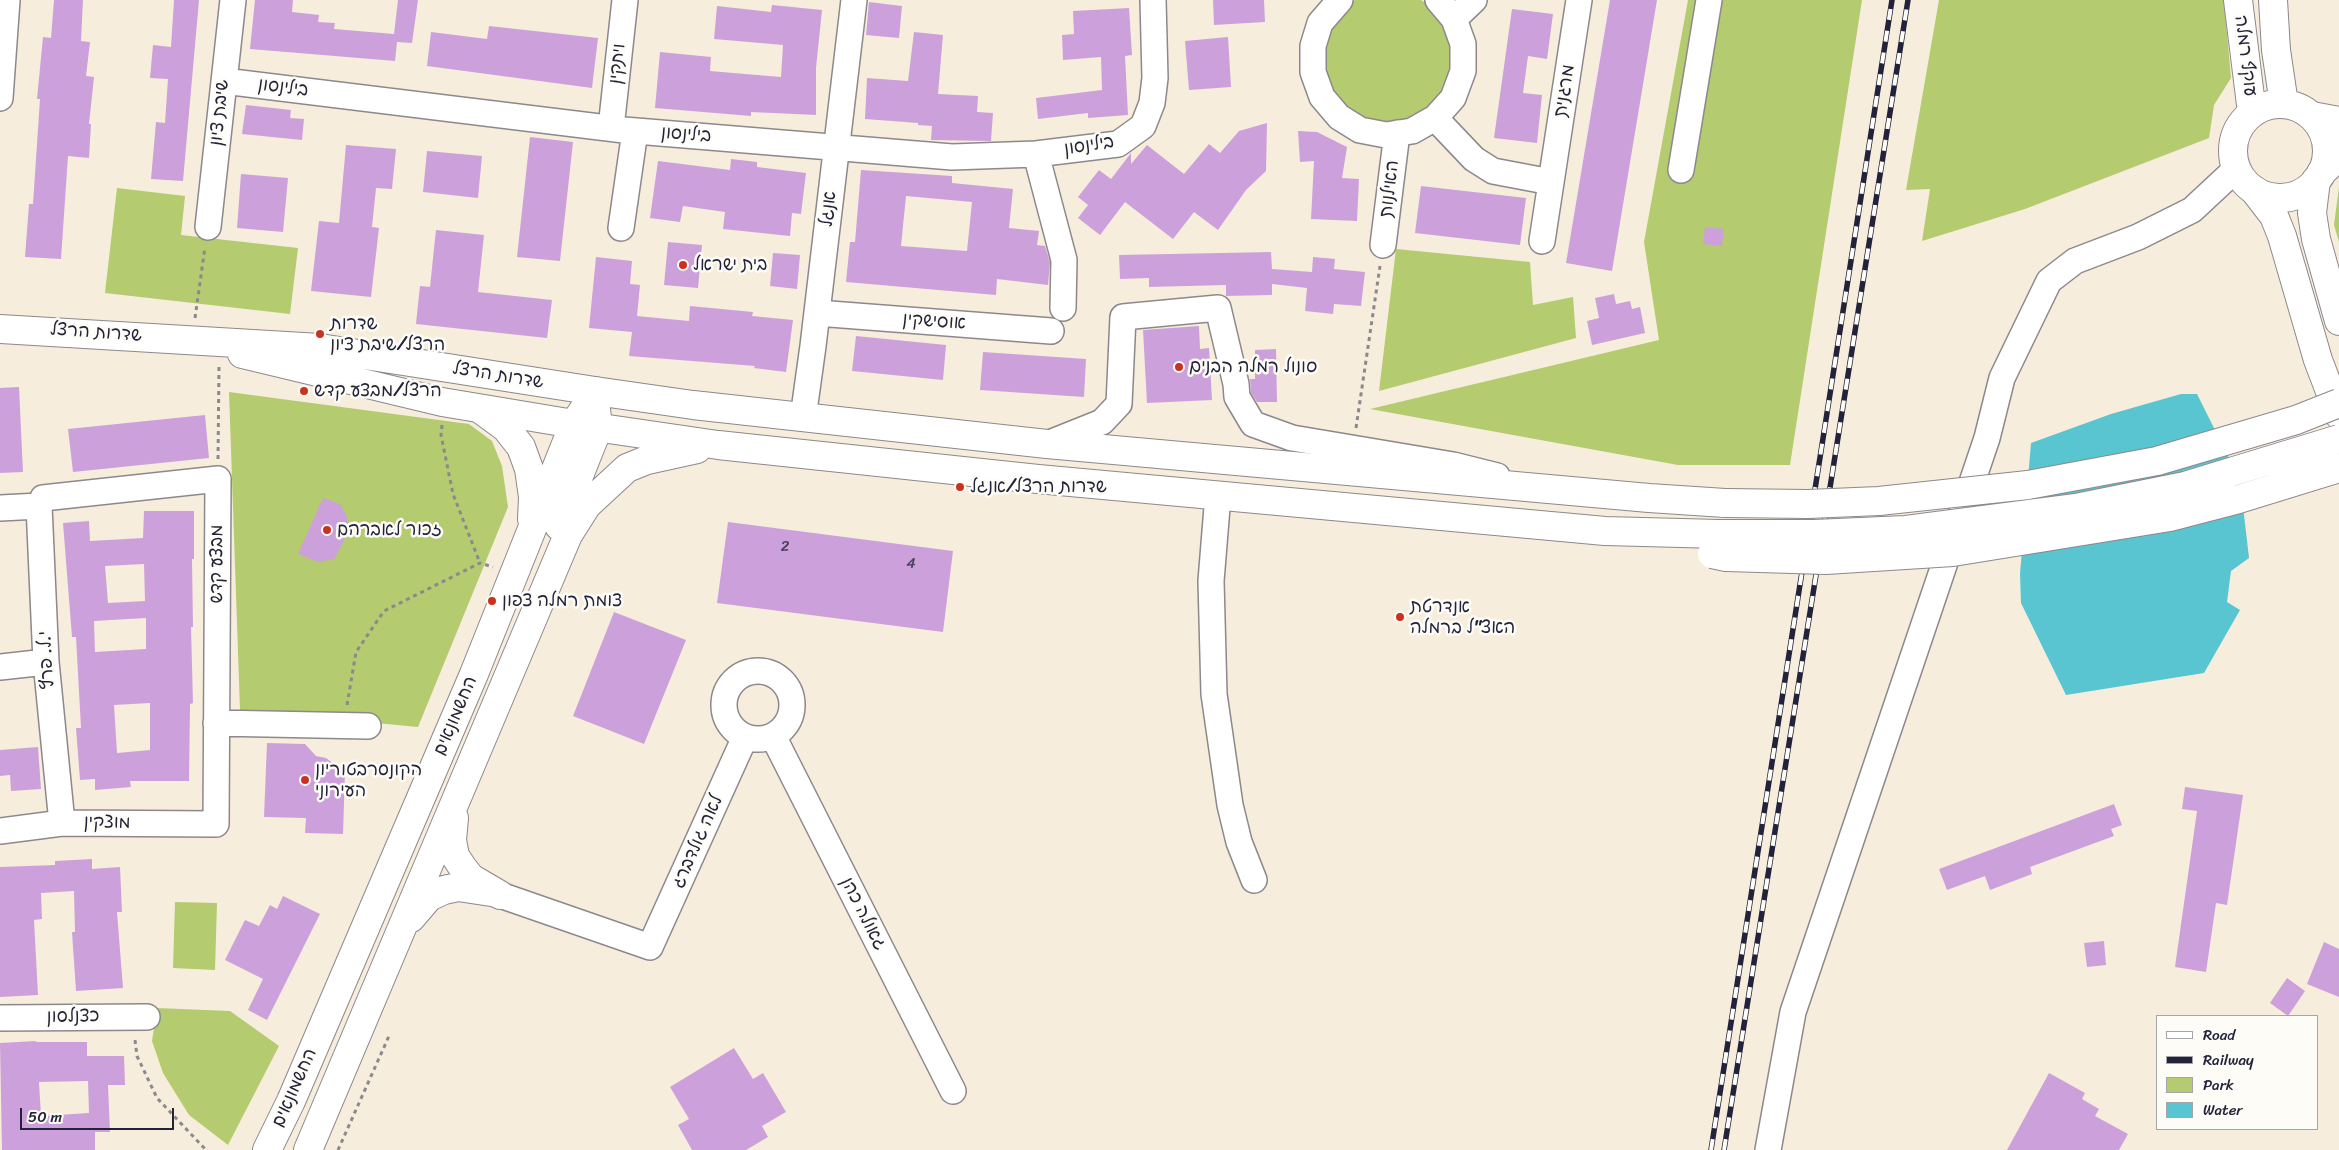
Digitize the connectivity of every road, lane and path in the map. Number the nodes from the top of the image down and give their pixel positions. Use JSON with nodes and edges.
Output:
{"nodes":[{"id":1,"x":7,"y":0,"type":"edge"},
{"id":2,"x":233,"y":0,"type":"edge"},
{"id":3,"x":625,"y":0,"type":"edge"},
{"id":4,"x":854,"y":0,"type":"edge"},
{"id":5,"x":1153,"y":0,"type":"edge"},
{"id":6,"x":1340,"y":0,"type":"edge"},
{"id":7,"x":1438,"y":0,"type":"edge"},
{"id":8,"x":1474,"y":0,"type":"edge"},
{"id":9,"x":1579,"y":0,"type":"edge"},
{"id":10,"x":1709,"y":0,"type":"edge"},
{"id":11,"x":2238,"y":0,"type":"edge"},
{"id":12,"x":2273,"y":0,"type":"edge"},
{"id":13,"x":1454,"y":19,"type":"junction"},
{"id":14,"x":224,"y":81,"type":"junction"},
{"id":15,"x":0,"y":98,"type":"edge"},
{"id":16,"x":2284,"y":104,"type":"junction"},
{"id":17,"x":2252,"y":113,"type":"junction"},
{"id":18,"x":2312,"y":116,"type":"junction"},
{"id":19,"x":1435,"y":118,"type":"junction"},
{"id":20,"x":2339,"y":121,"type":"edge"},
{"id":21,"x":623,"y":130,"type":"junction"},
{"id":22,"x":1397,"y":133,"type":"junction"},
{"id":23,"x":836,"y":147,"type":"junction"},
{"id":24,"x":1036,"y":154,"type":"junction"},
{"id":25,"x":2236,"y":168,"type":"junction"},
{"id":26,"x":1681,"y":170,"type":"dead end"},
{"id":27,"x":2325,"y":170,"type":"edge"},
{"id":28,"x":1551,"y":182,"type":"junction"},
{"id":29,"x":2254,"y":190,"type":"junction"},
{"id":30,"x":208,"y":227,"type":"joint"},
{"id":31,"x":621,"y":228,"type":"dead end"},
{"id":32,"x":1542,"y":241,"type":"dead end"},
{"id":33,"x":1383,"y":246,"type":"joint"},
{"id":34,"x":1063,"y":308,"type":"dead end"},
{"id":35,"x":817,"y":313,"type":"junction"},
{"id":36,"x":2339,"y":321,"type":"edge"},
{"id":37,"x":0,"y":328,"type":"edge"},
{"id":38,"x":1051,"y":331,"type":"dead end"},
{"id":39,"x":192,"y":340,"type":"junction"},
{"id":40,"x":219,"y":348,"type":"junction"},
{"id":41,"x":595,"y":392,"type":"junction"},
{"id":42,"x":442,"y":402,"type":"junction"},
{"id":43,"x":2339,"y":403,"type":"edge"},
{"id":44,"x":480,"y":409,"type":"junction"},
{"id":45,"x":2339,"y":415,"type":"edge"},
{"id":46,"x":803,"y":418,"type":"junction"},
{"id":47,"x":586,"y":426,"type":"junction"},
{"id":48,"x":2339,"y":439,"type":"edge"},
{"id":49,"x":1047,"y":444,"type":"junction"},
{"id":50,"x":718,"y":445,"type":"junction"},
{"id":51,"x":1353,"y":448,"type":"junction"},
{"id":52,"x":2339,"y":468,"type":"edge"},
{"id":53,"x":218,"y":479,"type":"junction"},
{"id":54,"x":1543,"y":488,"type":"junction"},
{"id":55,"x":1218,"y":495,"type":"junction"},
{"id":56,"x":41,"y":502,"type":"junction"},
{"id":57,"x":0,"y":508,"type":"edge"},
{"id":58,"x":532,"y":533,"type":"junction"},
{"id":59,"x":1715,"y":544,"type":"junction"},
{"id":60,"x":480,"y":563,"type":"junction"},
{"id":61,"x":514,"y":575,"type":"junction"},
{"id":62,"x":542,"y":593,"type":"junction"},
{"id":63,"x":46,"y":662,"type":"junction"},
{"id":64,"x":0,"y":667,"type":"edge"},
{"id":65,"x":216,"y":724,"type":"junction"},
{"id":66,"x":356,"y":726,"type":"joint"},
{"id":67,"x":773,"y":736,"type":"junction"},
{"id":68,"x":745,"y":737,"type":"junction"},
{"id":69,"x":465,"y":779,"type":"junction"},
{"id":70,"x":62,"y":823,"type":"junction"},
{"id":71,"x":216,"y":824,"type":"joint"},
{"id":72,"x":0,"y":831,"type":"edge"},
{"id":73,"x":1254,"y":880,"type":"dead end"},
{"id":74,"x":500,"y":895,"type":"junction"},
{"id":75,"x":400,"y":933,"type":"junction"},
{"id":76,"x":140,"y":1017,"type":"joint"},
{"id":77,"x":0,"y":1018,"type":"edge"},
{"id":78,"x":389,"y":1036,"type":"dead end"},
{"id":79,"x":953,"y":1091,"type":"dead end"},
{"id":80,"x":206,"y":1150,"type":"edge"},
{"id":81,"x":267,"y":1150,"type":"edge"},
{"id":82,"x":308,"y":1150,"type":"edge"},
{"id":83,"x":338,"y":1150,"type":"edge"},
{"id":84,"x":1768,"y":1150,"type":"edge"}],
"edges":[{"from":1,"to":15,"type":"street"},
{"from":2,"to":14,"type":"street","name":"שיבת ציון"},
{"from":3,"to":21,"type":"street","name":"ויתקין"},
{"from":4,"to":23,"type":"street","name":"אנגל"},
{"from":5,"to":24,"type":"street","name":"בילינסון"},
{"from":6,"to":22,"type":"street"},
{"from":7,"to":13,"type":"street"},
{"from":8,"to":13,"type":"street"},
{"from":9,"to":28,"type":"street","name":"מרגנית"},
{"from":10,"to":26,"type":"street"},
{"from":11,"to":17,"type":"main road","name":"עוקף רמלה"},
{"from":12,"to":16,"type":"main road","name":"עוקף רמלה"},
{"from":13,"to":19,"type":"street"},
{"from":14,"to":21,"type":"street","name":"בילינסון"},
{"from":14,"to":30,"type":"street","name":"שיבת ציון"},
{"from":16,"to":17,"type":"main road"},
{"from":16,"to":18,"type":"main road"},
{"from":17,"to":25,"type":"main road"},
{"from":18,"to":20,"type":"main road"},
{"from":18,"to":27,"type":"main road"},
{"from":19,"to":22,"type":"street"},
{"from":19,"to":28,"type":"street"},
{"from":21,"to":23,"type":"street","name":"בילינסון"},
{"from":21,"to":31,"type":"street","name":"ויתקין"},
{"from":22,"to":33,"type":"street","name":"האילנות"},
{"from":23,"to":24,"type":"street","name":"בילינסון"},
{"from":23,"to":35,"type":"street","name":"אנגל"},
{"from":24,"to":34,"type":"street"},
{"from":25,"to":29,"type":"main road"},
{"from":25,"to":84,"type":"street"},
{"from":27,"to":29,"type":"main road"},
{"from":27,"to":36,"type":"main road"},
{"from":28,"to":32,"type":"street","name":"מרגנית"},
{"from":29,"to":45,"type":"main road"},
{"from":30,"to":39,"type":"path"},
{"from":33,"to":51,"type":"path"},
{"from":35,"to":38,"type":"street","name":"אוסישקין"},
{"from":35,"to":46,"type":"street","name":"אנגל"},
{"from":37,"to":39,"type":"main road","name":"שדרות הרצל"},
{"from":39,"to":40,"type":"main road","name":"שדרות הרצל"},
{"from":39,"to":41,"type":"main road","name":"שדרות הרצל"},
{"from":40,"to":42,"type":"main road","name":"שדרות הרצל"},
{"from":40,"to":53,"type":"path"},
{"from":41,"to":46,"type":"main road","name":"שדרות הרצל"},
{"from":41,"to":47,"type":"main road","name":"החשמונאים"},
{"from":42,"to":44,"type":"main road","name":"שדרות הרצל"},
{"from":42,"to":60,"type":"path"},
{"from":43,"to":54,"type":"main road","name":"שדרות הרצל","bridge":true},
{"from":44,"to":47,"type":"main road","name":"שדרות הרצל"},
{"from":44,"to":58,"type":"main road"},
{"from":46,"to":49,"type":"main road","name":"שדרות הרצל"},
{"from":47,"to":50,"type":"main road","name":"שדרות הרצל"},
{"from":47,"to":58,"type":"main road","name":"החשמונאים"},
{"from":47,"to":62,"type":"main road"},
{"from":48,"to":59,"type":"main road","bridge":true},
{"from":49,"to":51,"type":"street"},
{"from":49,"to":54,"type":"main road","name":"שדרות הרצל"},
{"from":50,"to":55,"type":"main road","name":"שדרות הרצל"},
{"from":50,"to":62,"type":"main road"},
{"from":51,"to":54,"type":"street"},
{"from":52,"to":59,"type":"main road","bridge":true},
{"from":53,"to":56,"type":"street"},
{"from":53,"to":65,"type":"street","name":"מבצע קדש"},
{"from":55,"to":59,"type":"main road","name":"שדרות הרצל"},
{"from":55,"to":73,"type":"street"},
{"from":56,"to":57,"type":"street"},
{"from":56,"to":63,"type":"street","name":"י.ל. פרץ"},
{"from":58,"to":61,"type":"main road","name":"החשמונאים"},
{"from":60,"to":61,"type":"path"},
{"from":60,"to":66,"type":"path"},
{"from":61,"to":81,"type":"main road","name":"החשמונאים"},
{"from":62,"to":69,"type":"main road","name":"החשמונאים"},
{"from":63,"to":64,"type":"street"},
{"from":63,"to":70,"type":"street","name":"י.ל. פרץ"},
{"from":65,"to":66,"type":"street"},
{"from":65,"to":71,"type":"street","name":"מבצע קדש"},
{"from":67,"to":68,"type":"street"},
{"from":67,"to":68,"type":"street"},
{"from":67,"to":79,"type":"street","name":"גאולה כהן"},
{"from":68,"to":74,"type":"street","name":"לאה גולדברג"},
{"from":69,"to":74,"type":"main road"},
{"from":69,"to":75,"type":"main road","name":"החשמונאים"},
{"from":70,"to":71,"type":"street","name":"מוצקין"},
{"from":70,"to":72,"type":"street","name":"מוצקין"},
{"from":74,"to":75,"type":"main road"},
{"from":75,"to":82,"type":"main road","name":"החשמונאים"},
{"from":76,"to":77,"type":"street","name":"כצנלסון"},
{"from":76,"to":80,"type":"path"},
{"from":78,"to":83,"type":"path"}]}
